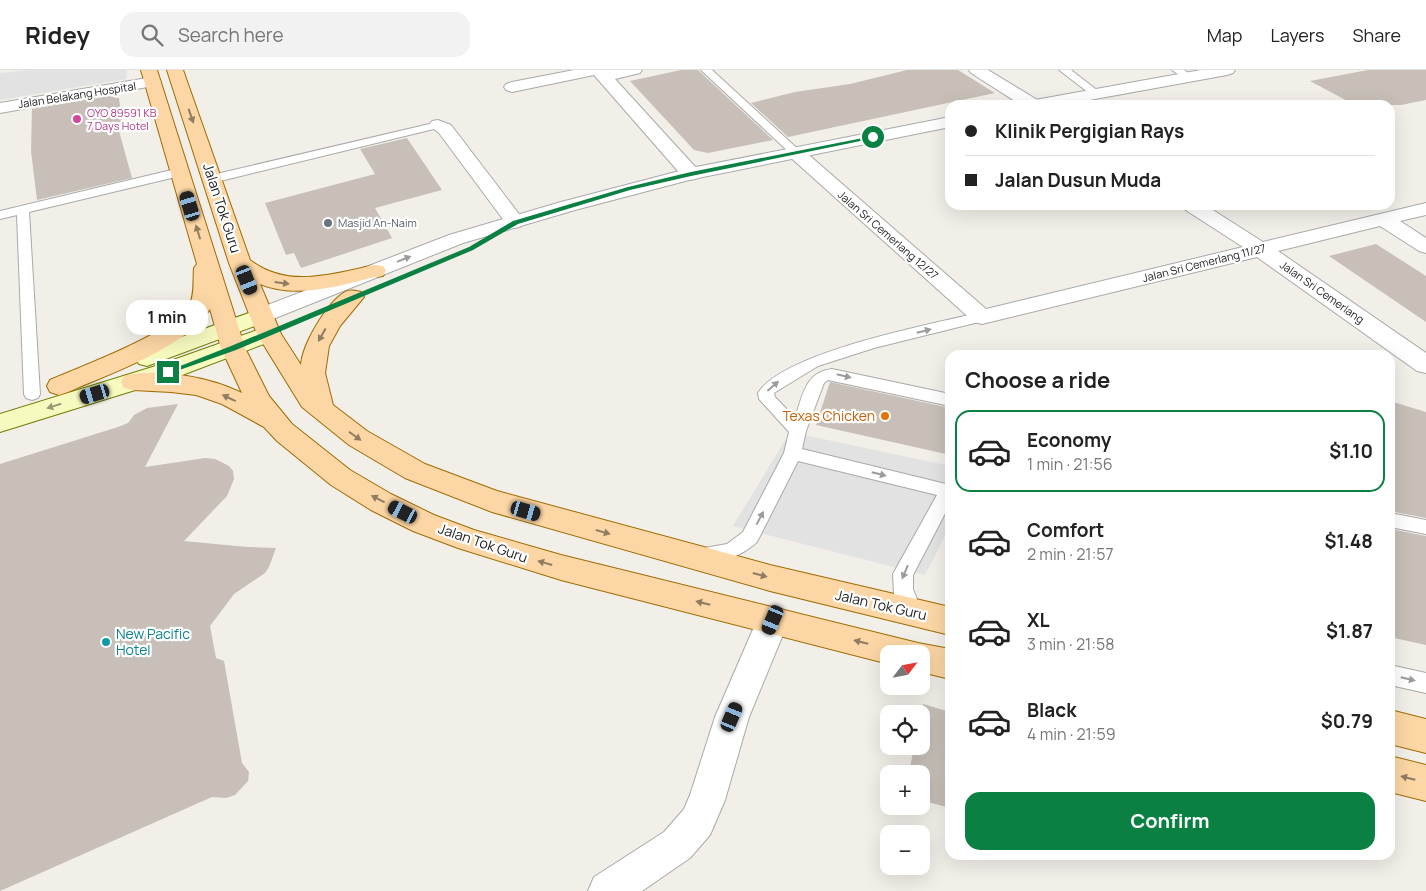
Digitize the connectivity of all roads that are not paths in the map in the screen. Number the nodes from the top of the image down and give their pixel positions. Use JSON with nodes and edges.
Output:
{"nodes":[{"id":1,"x":175,"y":70,"type":"edge"},
{"id":2,"x":634,"y":70,"type":"edge"},
{"id":3,"x":706,"y":70,"type":"edge"},
{"id":4,"x":977,"y":70,"type":"edge"},
{"id":5,"x":1064,"y":70,"type":"edge"},
{"id":6,"x":1227,"y":70,"type":"edge"},
{"id":7,"x":600,"y":72,"type":"edge"},
{"id":8,"x":1183,"y":74,"type":"edge"},
{"id":9,"x":151,"y":76,"type":"edge"},
{"id":10,"x":512,"y":87,"type":"dead end"},
{"id":11,"x":1097,"y":94,"type":"junction"},
{"id":12,"x":1026,"y":100,"type":"edge"},
{"id":13,"x":1063,"y":100,"type":"edge"},
{"id":14,"x":0,"y":108,"type":"edge"},
{"id":15,"x":945,"y":123,"type":"edge"},
{"id":16,"x":438,"y":125,"type":"joint"},
{"id":17,"x":796,"y":152,"type":"junction"},
{"id":18,"x":180,"y":172,"type":"junction"},
{"id":19,"x":691,"y":174,"type":"junction"},
{"id":20,"x":212,"y":179,"type":"junction"},
{"id":21,"x":1426,"y":208,"type":"edge"},
{"id":22,"x":23,"y":210,"type":"junction"},
{"id":23,"x":1199,"y":210,"type":"edge"},
{"id":24,"x":0,"y":215,"type":"edge"},
{"id":25,"x":1383,"y":219,"type":"junction"},
{"id":26,"x":516,"y":222,"type":"junction"},
{"id":27,"x":1426,"y":247,"type":"edge"},
{"id":28,"x":1260,"y":249,"type":"junction"},
{"id":29,"x":206,"y":256,"type":"junction"},
{"id":30,"x":240,"y":262,"type":"junction"},
{"id":31,"x":376,"y":271,"type":"junction"},
{"id":32,"x":353,"y":298,"type":"junction"},
{"id":33,"x":982,"y":317,"type":"junction"},
{"id":34,"x":265,"y":325,"type":"junction"},
{"id":35,"x":230,"y":338,"type":"junction"},
{"id":36,"x":1426,"y":365,"type":"edge"},
{"id":37,"x":133,"y":382,"type":"junction"},
{"id":38,"x":59,"y":386,"type":"junction"},
{"id":39,"x":32,"y":394,"type":"junction"},
{"id":40,"x":945,"y":399,"type":"edge"},
{"id":41,"x":0,"y":403,"type":"edge"},
{"id":42,"x":326,"y":414,"type":"junction"},
{"id":43,"x":272,"y":420,"type":"junction"},
{"id":44,"x":0,"y":423,"type":"edge"},
{"id":45,"x":798,"y":431,"type":"junction"},
{"id":46,"x":793,"y":453,"type":"junction"},
{"id":47,"x":945,"y":488,"type":"edge"},
{"id":48,"x":945,"y":496,"type":"edge"},
{"id":49,"x":1395,"y":521,"type":"edge"},
{"id":50,"x":1426,"y":528,"type":"edge"},
{"id":51,"x":692,"y":557,"type":"junction"},
{"id":52,"x":912,"y":612,"type":"junction"},
{"id":53,"x":773,"y":620,"type":"junction"},
{"id":54,"x":945,"y":620,"type":"edge"},
{"id":55,"x":880,"y":647,"type":"edge"},
{"id":56,"x":930,"y":659,"type":"edge"},
{"id":57,"x":945,"y":663,"type":"edge"},
{"id":58,"x":1395,"y":676,"type":"edge"},
{"id":59,"x":1426,"y":683,"type":"edge"},
{"id":60,"x":1395,"y":728,"type":"edge"},
{"id":61,"x":1426,"y":736,"type":"edge"},
{"id":62,"x":1395,"y":775,"type":"edge"},
{"id":63,"x":1426,"y":783,"type":"edge"},
{"id":64,"x":608,"y":891,"type":"edge"}],
"edges":[{"from":1,"to":20,"type":"main road","name":"Jalan Tok Guru","one_way":true},
{"from":2,"to":7,"type":"street"},
{"from":3,"to":17,"type":"lane"},
{"from":4,"to":12,"type":"street"},
{"from":5,"to":11,"type":"lane"},
{"from":6,"to":8,"type":"street"},
{"from":7,"to":10,"type":"street"},
{"from":7,"to":19,"type":"street"},
{"from":8,"to":11,"type":"street"},
{"from":9,"to":14,"type":"street","name":"Jalan Belakang Hospital"},
{"from":9,"to":18,"type":"main road","name":"Jalan Tok Guru"},
{"from":11,"to":13,"type":"street"},
{"from":15,"to":17,"type":"street"},
{"from":16,"to":20,"type":"lane"},
{"from":16,"to":26,"type":"street"},
{"from":17,"to":19,"type":"street"},
{"from":17,"to":33,"type":"street","name":"Jalan Sri Cemerlang 12/27"},
{"from":18,"to":22,"type":"lane"},
{"from":29,"to":18,"type":"main road","name":"Jalan Tok Guru","one_way":true},
{"from":19,"to":26,"type":"street"},
{"from":20,"to":30,"type":"main road","name":"Jalan Tok Guru"},
{"from":21,"to":25,"type":"street","name":"Jalan Sri Cemerlang 11/27"},
{"from":22,"to":24,"type":"lane"},
{"from":22,"to":39,"type":"lane"},
{"from":23,"to":28,"type":"street","name":"Jalan Sri Cemerlang"},
{"from":25,"to":27,"type":"street"},
{"from":25,"to":28,"type":"street","name":"Jalan Sri Cemerlang 11/27"},
{"from":31,"to":26,"type":"street","one_way":true},
{"from":26,"to":32,"type":"street"},
{"from":28,"to":33,"type":"street","name":"Jalan Sri Cemerlang 11/27"},
{"from":28,"to":36,"type":"street","name":"Jalan Sri Cemerlang"},
{"from":29,"to":35,"type":"main road","name":"Jalan Tok Guru"},
{"from":29,"to":38,"type":"main road"},
{"from":30,"to":31,"type":"main road","one_way":true},
{"from":30,"to":34,"type":"main road","name":"Jalan Tok Guru"},
{"from":31,"to":34,"type":"street"},
{"from":32,"to":34,"type":"street"},
{"from":32,"to":42,"type":"main road","one_way":true},
{"from":45,"to":33,"type":"lane","one_way":true},
{"from":34,"to":35,"type":"main road"},
{"from":34,"to":42,"type":"main road","name":"Jalan Tok Guru"},
{"from":35,"to":37,"type":"main road"},
{"from":35,"to":38,"type":"main road"},
{"from":35,"to":43,"type":"main road","name":"Jalan Tok Guru"},
{"from":43,"to":37,"type":"main road","one_way":true},
{"from":37,"to":44,"type":"main road","one_way":true},
{"from":38,"to":39,"type":"main road"},
{"from":39,"to":41,"type":"main road"},
{"from":45,"to":40,"type":"lane","one_way":true},
{"from":42,"to":51,"type":"main road","name":"Jalan Tok Guru","one_way":true},
{"from":53,"to":43,"type":"main road","name":"Jalan Tok Guru","one_way":true},
{"from":45,"to":46,"type":"lane"},
{"from":46,"to":47,"type":"lane","one_way":true},
{"from":51,"to":46,"type":"lane","one_way":true},
{"from":48,"to":52,"type":"lane","one_way":true},
{"from":49,"to":50,"type":"lane"},
{"from":51,"to":52,"type":"main road","name":"Jalan Tok Guru","one_way":true},
{"from":52,"to":54,"type":"main road","name":"Jalan Tok Guru"},
{"from":55,"to":53,"type":"main road","name":"Jalan Tok Guru","one_way":true},
{"from":53,"to":64,"type":"street"},
{"from":56,"to":57,"type":"main road"},
{"from":58,"to":59,"type":"lane","one_way":true},
{"from":60,"to":61,"type":"main road"},
{"from":63,"to":62,"type":"main road","one_way":true}]}
